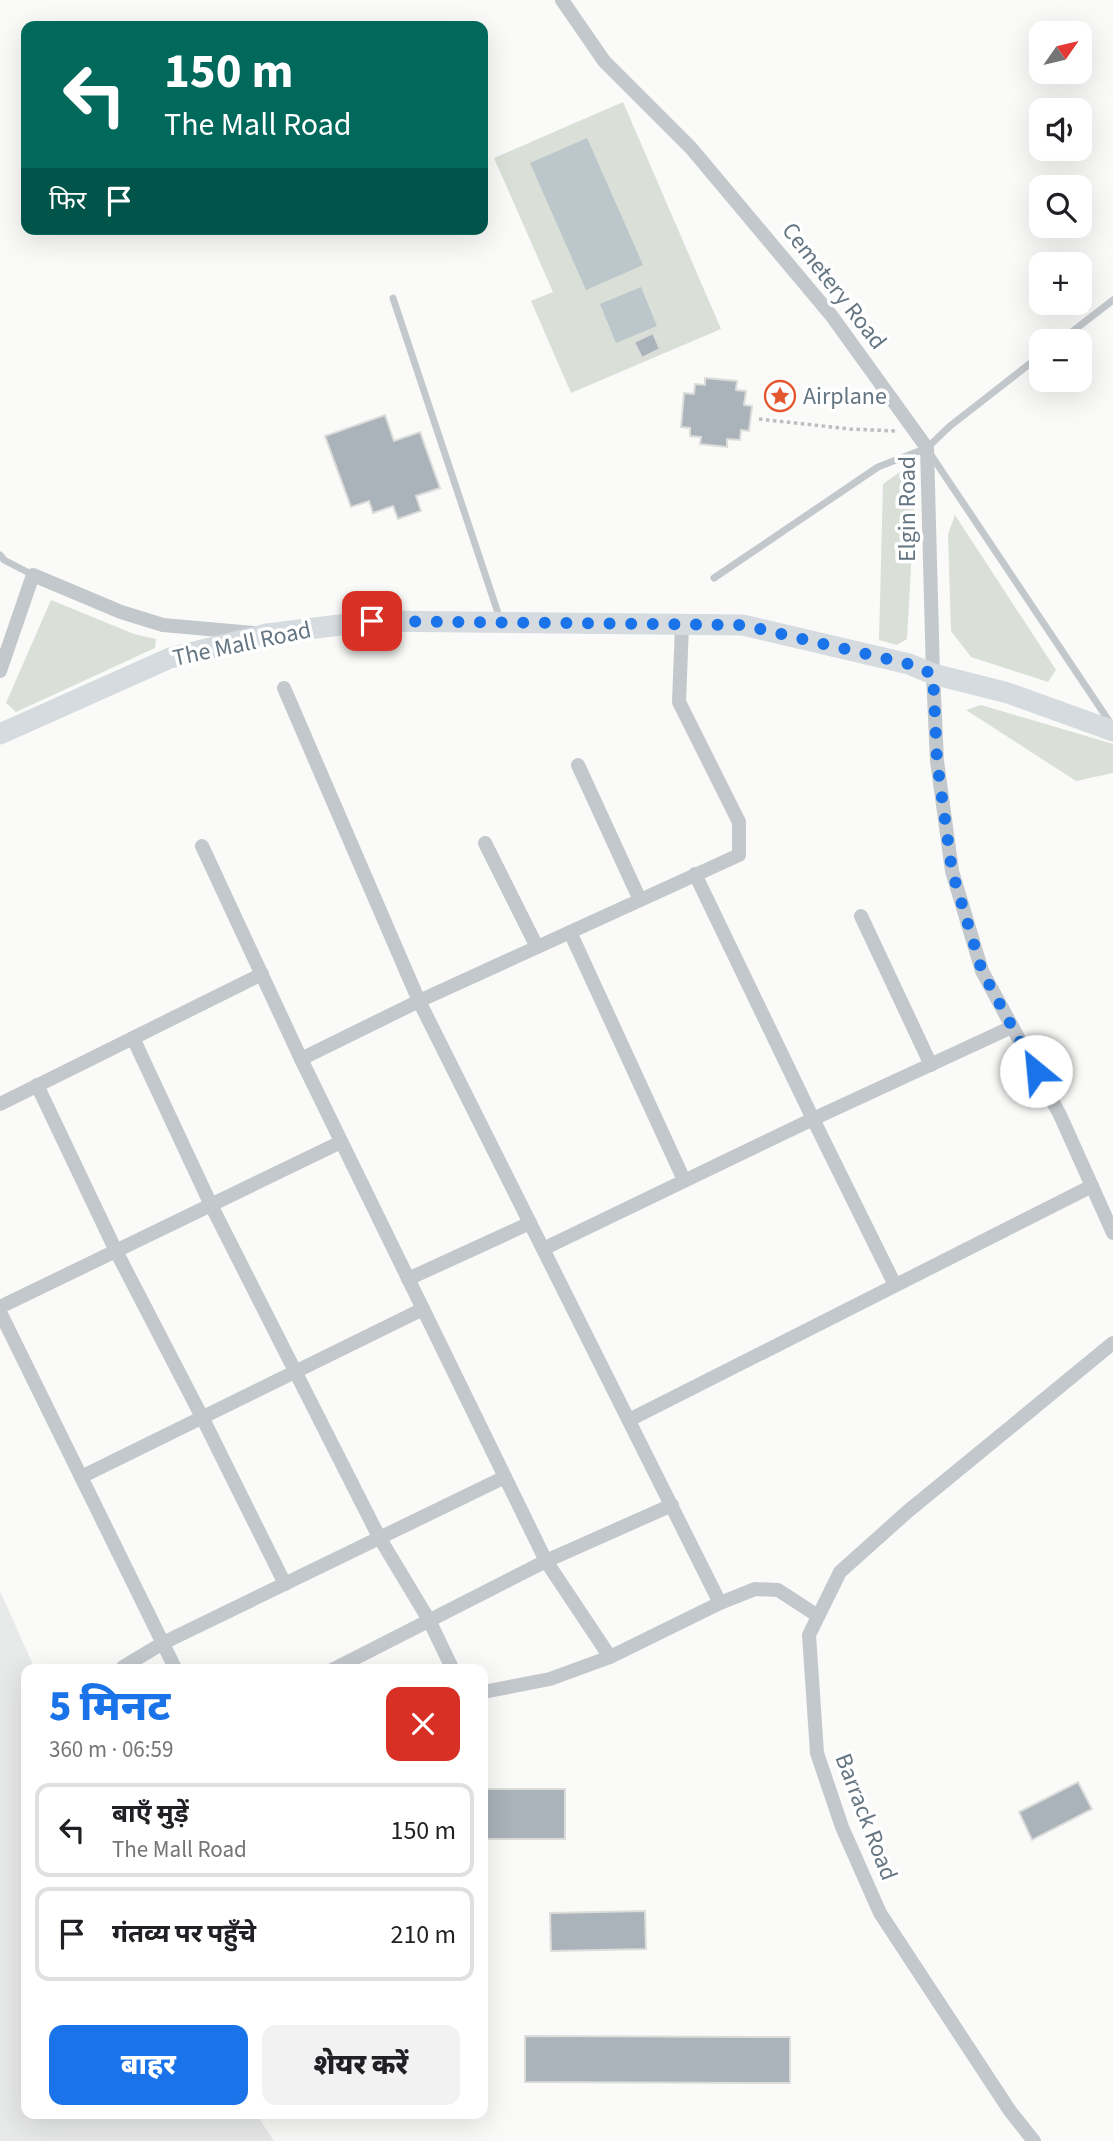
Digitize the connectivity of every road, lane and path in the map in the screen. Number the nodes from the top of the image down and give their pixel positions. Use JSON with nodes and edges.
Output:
{"nodes":[{"id":1,"x":562,"y":0,"type":"edge"},
{"id":2,"x":393,"y":298,"type":"dead end"},
{"id":3,"x":1113,"y":300,"type":"edge"},
{"id":4,"x":1075,"y":329,"type":"edge"},
{"id":5,"x":1029,"y":364,"type":"edge"},
{"id":6,"x":759,"y":419,"type":"dead end"},
{"id":7,"x":916,"y":433,"type":"junction"},
{"id":8,"x":927,"y":448,"type":"junction"},
{"id":9,"x":0,"y":555,"type":"edge"},
{"id":10,"x":33,"y":575,"type":"junction"},
{"id":11,"x":714,"y":578,"type":"dead end"},
{"id":12,"x":501,"y":622,"type":"junction"},
{"id":13,"x":682,"y":625,"type":"junction"},
{"id":14,"x":267,"y":634,"type":"junction"},
{"id":15,"x":0,"y":671,"type":"edge"},
{"id":16,"x":933,"y":674,"type":"junction"},
{"id":17,"x":284,"y":688,"type":"dead end"},
{"id":18,"x":1113,"y":729,"type":"edge"},
{"id":19,"x":0,"y":734,"type":"edge"},
{"id":20,"x":578,"y":765,"type":"dead end"},
{"id":21,"x":485,"y":843,"type":"dead end"},
{"id":22,"x":202,"y":846,"type":"dead end"},
{"id":23,"x":695,"y":874,"type":"junction"},
{"id":24,"x":640,"y":900,"type":"junction"},
{"id":25,"x":861,"y":916,"type":"dead end"},
{"id":26,"x":570,"y":932,"type":"junction"},
{"id":27,"x":537,"y":947,"type":"junction"},
{"id":28,"x":262,"y":974,"type":"junction"},
{"id":29,"x":419,"y":1001,"type":"junction"},
{"id":30,"x":1012,"y":1027,"type":"junction"},
{"id":31,"x":133,"y":1038,"type":"junction"},
{"id":32,"x":301,"y":1059,"type":"junction"},
{"id":33,"x":931,"y":1065,"type":"junction"},
{"id":34,"x":37,"y":1085,"type":"junction"},
{"id":35,"x":0,"y":1104,"type":"edge"},
{"id":36,"x":813,"y":1119,"type":"junction"},
{"id":37,"x":341,"y":1142,"type":"junction"},
{"id":38,"x":684,"y":1180,"type":"junction"},
{"id":39,"x":1091,"y":1186,"type":"junction"},
{"id":40,"x":211,"y":1205,"type":"junction"},
{"id":41,"x":530,"y":1223,"type":"junction"},
{"id":42,"x":1113,"y":1233,"type":"edge"},
{"id":43,"x":543,"y":1249,"type":"junction"},
{"id":44,"x":116,"y":1251,"type":"junction"},
{"id":45,"x":408,"y":1279,"type":"junction"},
{"id":46,"x":895,"y":1285,"type":"junction"},
{"id":47,"x":0,"y":1309,"type":"edge"},
{"id":48,"x":423,"y":1309,"type":"junction"},
{"id":49,"x":1113,"y":1343,"type":"edge"},
{"id":50,"x":297,"y":1373,"type":"junction"},
{"id":51,"x":203,"y":1419,"type":"junction"},
{"id":52,"x":629,"y":1420,"type":"junction"},
{"id":53,"x":81,"y":1477,"type":"junction"},
{"id":54,"x":505,"y":1477,"type":"junction"},
{"id":55,"x":671,"y":1505,"type":"junction"},
{"id":56,"x":379,"y":1537,"type":"junction"},
{"id":57,"x":546,"y":1561,"type":"junction"},
{"id":58,"x":285,"y":1584,"type":"junction"},
{"id":59,"x":720,"y":1603,"type":"junction"},
{"id":60,"x":818,"y":1616,"type":"junction"},
{"id":61,"x":429,"y":1620,"type":"junction"},
{"id":62,"x":163,"y":1643,"type":"junction"},
{"id":63,"x":610,"y":1657,"type":"junction"},
{"id":64,"x":128,"y":1664,"type":"edge"},
{"id":65,"x":173,"y":1664,"type":"edge"},
{"id":66,"x":344,"y":1664,"type":"edge"},
{"id":67,"x":450,"y":1664,"type":"edge"},
{"id":68,"x":488,"y":1691,"type":"edge"},
{"id":69,"x":1034,"y":2141,"type":"edge"}],
"edges":[{"from":1,"to":7,"type":"street","name":"Cemetery Road"},
{"from":2,"to":12,"type":"lane"},
{"from":3,"to":4,"type":"lane"},
{"from":5,"to":8,"type":"lane","name":"Elgin Road"},
{"from":6,"to":7,"type":"path"},
{"from":7,"to":8,"type":"street","name":"Cemetery Road"},
{"from":8,"to":11,"type":"lane"},
{"from":8,"to":16,"type":"street","name":"Elgin Road"},
{"from":8,"to":18,"type":"lane","name":"Cemetery Road"},
{"from":9,"to":10,"type":"lane"},
{"from":10,"to":14,"type":"street"},
{"from":10,"to":15,"type":"street"},
{"from":12,"to":13,"type":"street","name":"The Mall Road"},
{"from":12,"to":14,"type":"street","name":"The Mall Road"},
{"from":13,"to":16,"type":"street","name":"The Mall Road"},
{"from":13,"to":23,"type":"street"},
{"from":14,"to":19,"type":"street","name":"The Mall Road"},
{"from":16,"to":18,"type":"street","name":"The Mall Road"},
{"from":16,"to":30,"type":"street","name":"Elgin Road"},
{"from":17,"to":29,"type":"street"},
{"from":20,"to":24,"type":"street"},
{"from":21,"to":27,"type":"street"},
{"from":22,"to":28,"type":"street"},
{"from":23,"to":24,"type":"street"},
{"from":23,"to":36,"type":"street"},
{"from":24,"to":26,"type":"street"},
{"from":25,"to":33,"type":"street"},
{"from":26,"to":27,"type":"street"},
{"from":26,"to":38,"type":"street"},
{"from":27,"to":29,"type":"street"},
{"from":28,"to":31,"type":"street"},
{"from":28,"to":32,"type":"street"},
{"from":29,"to":32,"type":"street"},
{"from":29,"to":41,"type":"street"},
{"from":30,"to":33,"type":"street"},
{"from":30,"to":39,"type":"street","name":"Elgin Road"},
{"from":31,"to":34,"type":"street"},
{"from":31,"to":40,"type":"street"},
{"from":32,"to":37,"type":"street"},
{"from":33,"to":36,"type":"street"},
{"from":34,"to":35,"type":"street"},
{"from":34,"to":44,"type":"street"},
{"from":36,"to":38,"type":"street"},
{"from":36,"to":46,"type":"street"},
{"from":37,"to":40,"type":"street"},
{"from":37,"to":45,"type":"street"},
{"from":38,"to":43,"type":"street"},
{"from":39,"to":42,"type":"street","name":"Elgin Road"},
{"from":39,"to":46,"type":"street"},
{"from":40,"to":44,"type":"street"},
{"from":40,"to":50,"type":"street"},
{"from":41,"to":43,"type":"street"},
{"from":41,"to":45,"type":"street"},
{"from":43,"to":52,"type":"street"},
{"from":44,"to":47,"type":"street"},
{"from":44,"to":51,"type":"street"},
{"from":45,"to":48,"type":"street"},
{"from":46,"to":52,"type":"street"},
{"from":47,"to":53,"type":"street"},
{"from":48,"to":50,"type":"street"},
{"from":48,"to":54,"type":"street"},
{"from":49,"to":60,"type":"street","name":"Barrack Road"},
{"from":50,"to":51,"type":"street"},
{"from":50,"to":56,"type":"street"},
{"from":51,"to":53,"type":"street"},
{"from":51,"to":58,"type":"street"},
{"from":52,"to":55,"type":"street"},
{"from":53,"to":62,"type":"street"},
{"from":54,"to":56,"type":"street"},
{"from":54,"to":57,"type":"street"},
{"from":55,"to":57,"type":"street"},
{"from":55,"to":59,"type":"street"},
{"from":56,"to":58,"type":"street"},
{"from":56,"to":61,"type":"street"},
{"from":57,"to":61,"type":"street"},
{"from":57,"to":63,"type":"street"},
{"from":58,"to":62,"type":"street"},
{"from":59,"to":60,"type":"street"},
{"from":59,"to":63,"type":"street"},
{"from":60,"to":69,"type":"street","name":"Barrack Road"},
{"from":61,"to":66,"type":"street"},
{"from":61,"to":67,"type":"street"},
{"from":62,"to":64,"type":"street"},
{"from":62,"to":65,"type":"street"},
{"from":63,"to":68,"type":"street"}]}
